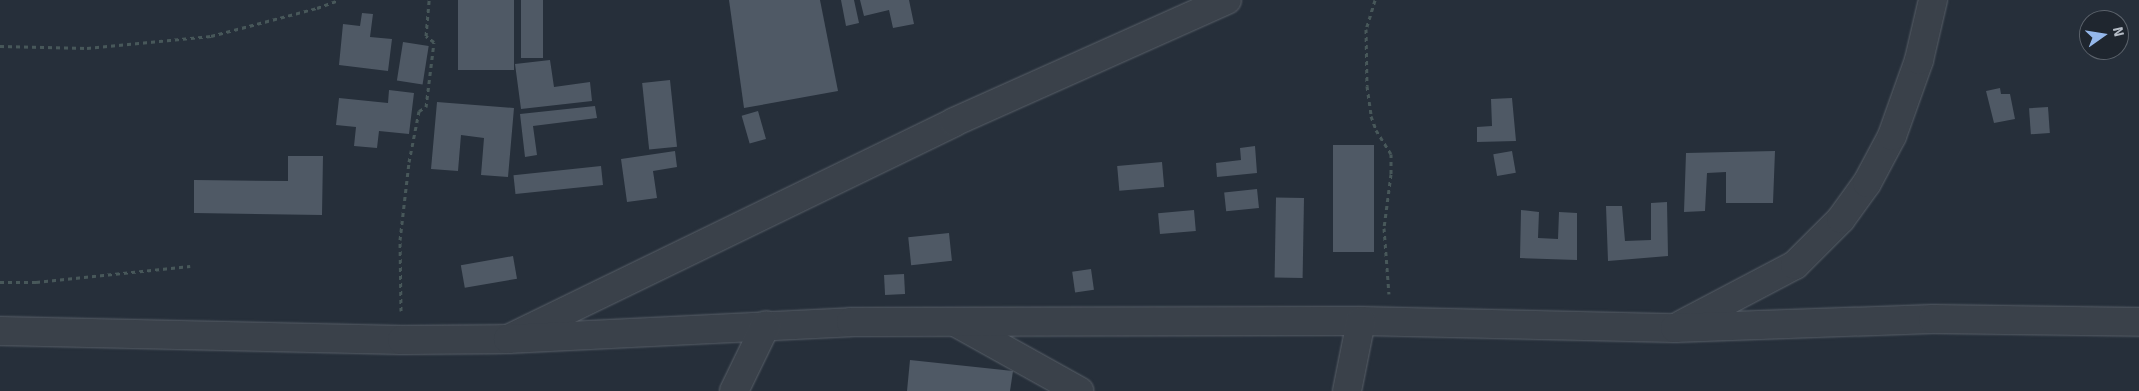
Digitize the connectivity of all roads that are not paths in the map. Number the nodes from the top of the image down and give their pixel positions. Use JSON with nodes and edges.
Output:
{"nodes":[{"id":1,"x":1227,"y":0,"type":"edge"},
{"id":2,"x":1933,"y":0,"type":"edge"},
{"id":3,"x":1361,"y":321,"type":"junction"},
{"id":4,"x":956,"y":322,"type":"junction"},
{"id":5,"x":2139,"y":322,"type":"edge"},
{"id":6,"x":766,"y":325,"type":"junction"},
{"id":7,"x":1675,"y":328,"type":"junction"},
{"id":8,"x":0,"y":331,"type":"edge"},
{"id":9,"x":508,"y":338,"type":"junction"},
{"id":10,"x":734,"y":391,"type":"edge"},
{"id":11,"x":1079,"y":391,"type":"edge"},
{"id":12,"x":1347,"y":391,"type":"edge"}],
"edges":[{"from":1,"to":9,"type":"street"},
{"from":2,"to":7,"type":"street"},
{"from":3,"to":4,"type":"street"},
{"from":3,"to":7,"type":"street"},
{"from":3,"to":12,"type":"street"},
{"from":4,"to":6,"type":"street"},
{"from":4,"to":11,"type":"street"},
{"from":5,"to":7,"type":"street"},
{"from":6,"to":9,"type":"street"},
{"from":6,"to":10,"type":"street"},
{"from":8,"to":9,"type":"street"}]}
